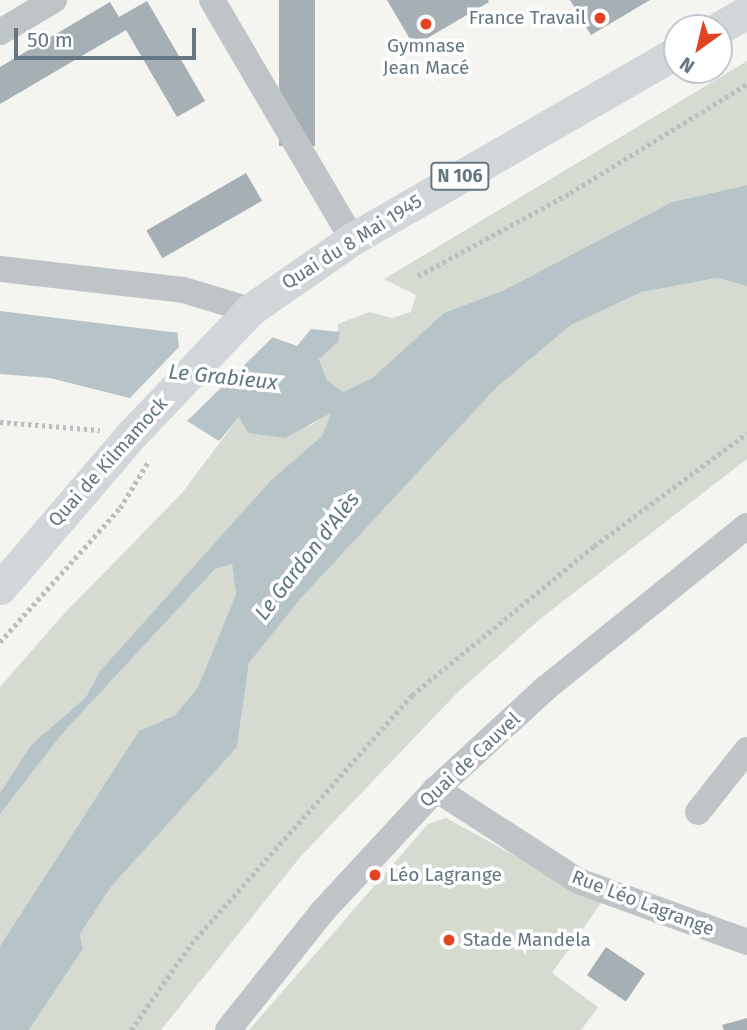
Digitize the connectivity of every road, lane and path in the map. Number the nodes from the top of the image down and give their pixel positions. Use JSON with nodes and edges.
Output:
{"nodes":[{"id":1,"x":54,"y":0,"type":"edge"},
{"id":2,"x":212,"y":0,"type":"edge"},
{"id":3,"x":0,"y":32,"type":"edge"},
{"id":4,"x":663,"y":60,"type":"edge"},
{"id":5,"x":747,"y":83,"type":"edge"},
{"id":6,"x":352,"y":239,"type":"junction"},
{"id":7,"x":0,"y":269,"type":"edge"},
{"id":8,"x":418,"y":276,"type":"dead end"},
{"id":9,"x":242,"y":318,"type":"junction"},
{"id":10,"x":0,"y":422,"type":"edge"},
{"id":11,"x":747,"y":433,"type":"edge"},
{"id":12,"x":145,"y":434,"type":"junction"},
{"id":13,"x":747,"y":526,"type":"edge"},
{"id":14,"x":0,"y":588,"type":"edge"},
{"id":15,"x":0,"y":642,"type":"edge"},
{"id":16,"x":747,"y":750,"type":"edge"},
{"id":17,"x":436,"y":789,"type":"junction"},
{"id":18,"x":698,"y":812,"type":"dead end"},
{"id":19,"x":747,"y":942,"type":"edge"},
{"id":20,"x":131,"y":1030,"type":"edge"},
{"id":21,"x":228,"y":1030,"type":"edge"}],
"edges":[{"from":1,"to":3,"type":"street"},
{"from":2,"to":6,"type":"street"},
{"from":4,"to":6,"type":"main road","name":"Quai du 8 Mai 1945","number":"N 106"},
{"from":5,"to":8,"type":"path"},
{"from":6,"to":9,"type":"main road","name":"Quai du 8 Mai 1945","number":"N 106"},
{"from":7,"to":9,"type":"street"},
{"from":9,"to":12,"type":"main road","name":"Quai de Kilmamock","number":"N 106"},
{"from":10,"to":12,"type":"path"},
{"from":11,"to":20,"type":"path"},
{"from":12,"to":14,"type":"main road","name":"Quai de Kilmamock","number":"N 106"},
{"from":12,"to":15,"type":"path"},
{"from":13,"to":17,"type":"street","name":"Quai de Cauvel"},
{"from":16,"to":18,"type":"street"},
{"from":17,"to":19,"type":"street","name":"Rue Léo Lagrange"},
{"from":17,"to":21,"type":"street","name":"Quai de Cauvel"}]}
